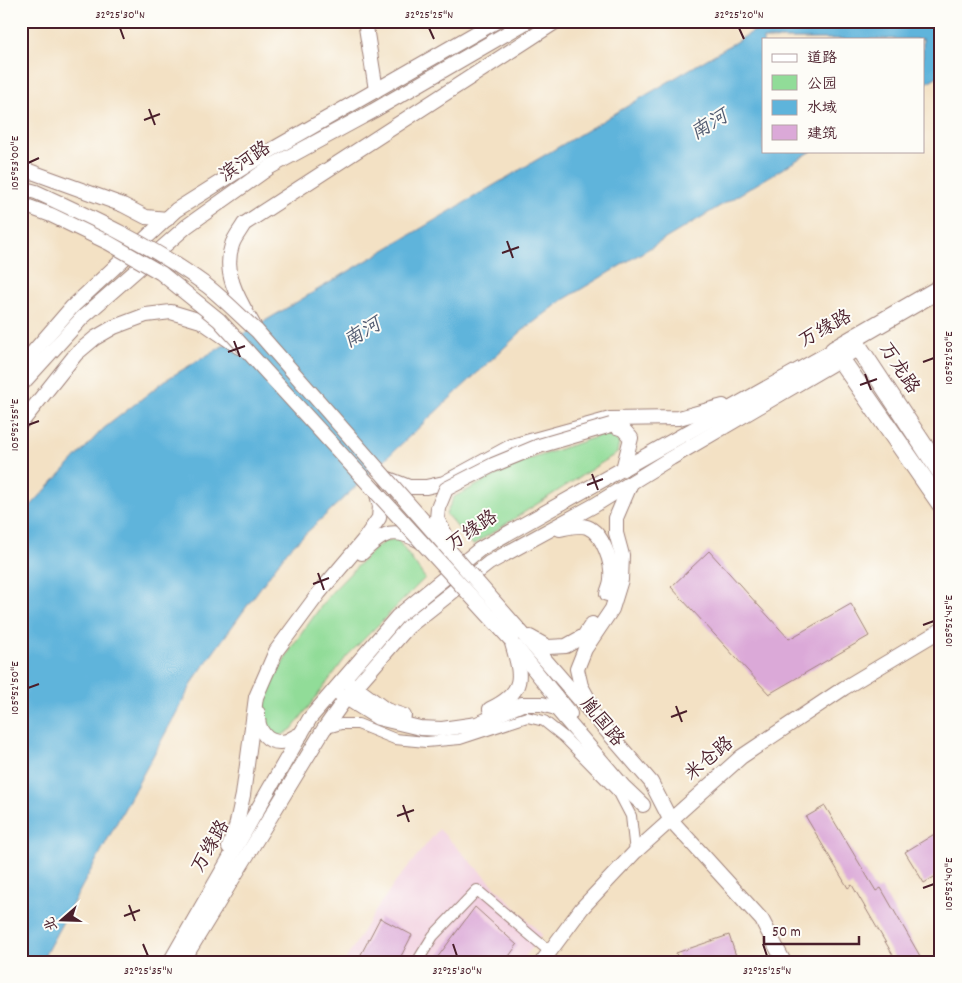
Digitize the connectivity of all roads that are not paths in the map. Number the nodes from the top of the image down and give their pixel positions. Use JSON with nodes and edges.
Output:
{"nodes":[{"id":1,"x":365,"y":21,"type":"edge"},
{"id":2,"x":497,"y":21,"type":"edge"},
{"id":3,"x":528,"y":21,"type":"edge"},
{"id":4,"x":557,"y":21,"type":"edge"},
{"id":5,"x":376,"y":90,"type":"junction"},
{"id":6,"x":21,"y":168,"type":"edge"},
{"id":7,"x":21,"y":188,"type":"edge"},
{"id":8,"x":21,"y":204,"type":"edge"},
{"id":9,"x":167,"y":219,"type":"junction"},
{"id":10,"x":941,"y":288,"type":"edge"},
{"id":11,"x":941,"y":301,"type":"edge"},
{"id":12,"x":256,"y":331,"type":"junction"},
{"id":13,"x":855,"y":344,"type":"junction"},
{"id":14,"x":837,"y":355,"type":"junction"},
{"id":15,"x":258,"y":362,"type":"junction"},
{"id":16,"x":21,"y":366,"type":"edge"},
{"id":17,"x":21,"y":385,"type":"edge"},
{"id":18,"x":744,"y":400,"type":"junction"},
{"id":19,"x":611,"y":422,"type":"junction"},
{"id":20,"x":21,"y":424,"type":"edge"},
{"id":21,"x":623,"y":469,"type":"junction"},
{"id":22,"x":941,"y":472,"type":"edge"},
{"id":23,"x":386,"y":478,"type":"junction"},
{"id":24,"x":632,"y":482,"type":"junction"},
{"id":25,"x":376,"y":491,"type":"junction"},
{"id":26,"x":941,"y":504,"type":"edge"},
{"id":27,"x":548,"y":531,"type":"junction"},
{"id":28,"x":422,"y":542,"type":"junction"},
{"id":29,"x":941,"y":630,"type":"edge"},
{"id":30,"x":293,"y":632,"type":"junction"},
{"id":31,"x":516,"y":636,"type":"junction"},
{"id":32,"x":343,"y":678,"type":"junction"},
{"id":33,"x":333,"y":690,"type":"junction"},
{"id":34,"x":351,"y":692,"type":"junction"},
{"id":35,"x":324,"y":729,"type":"junction"},
{"id":36,"x":301,"y":734,"type":"junction"},
{"id":37,"x":651,"y":782,"type":"junction"},
{"id":38,"x":643,"y":805,"type":"junction"},
{"id":39,"x":670,"y":819,"type":"junction"},
{"id":40,"x":635,"y":852,"type":"junction"},
{"id":41,"x":214,"y":887,"type":"junction"},
{"id":42,"x":545,"y":956,"type":"edge"},
{"id":43,"x":170,"y":962,"type":"edge"},
{"id":44,"x":182,"y":962,"type":"edge"},
{"id":45,"x":417,"y":962,"type":"edge"},
{"id":46,"x":784,"y":962,"type":"edge"}],
"edges":[{"from":1,"to":5,"type":"street"},
{"from":2,"to":5,"type":"street","name":"滨河路"},
{"from":3,"to":17,"type":"street","name":"滨河路"},
{"from":4,"to":12,"type":"street","bridge":true},
{"from":5,"to":9,"type":"street","name":"滨河路"},
{"from":6,"to":9,"type":"street"},
{"from":7,"to":12,"type":"street","bridge":true},
{"from":8,"to":15,"type":"street","bridge":true},
{"from":9,"to":16,"type":"street","name":"滨河路"},
{"from":10,"to":13,"type":"highway","name":"万缘路"},
{"from":11,"to":13,"type":"highway","name":"万缘路"},
{"from":12,"to":23,"type":"street","bridge":true},
{"from":13,"to":14,"type":"highway","name":"万缘路"},
{"from":13,"to":22,"type":"highway","name":"万龙路"},
{"from":14,"to":18,"type":"street","name":"万缘路"},
{"from":14,"to":24,"type":"street","name":"万缘路"},
{"from":14,"to":26,"type":"highway"},
{"from":15,"to":20,"type":"street","bridge":true},
{"from":15,"to":25,"type":"street","bridge":true},
{"from":18,"to":19,"type":"street"},
{"from":18,"to":21,"type":"street","name":"万缘路"},
{"from":19,"to":21,"type":"street"},
{"from":19,"to":23,"type":"street"},
{"from":19,"to":31,"type":"street","bridge":true},
{"from":21,"to":32,"type":"street","name":"万缘路"},
{"from":23,"to":31,"type":"street","bridge":true},
{"from":24,"to":27,"type":"street","name":"万缘路"},
{"from":24,"to":37,"type":"street"},
{"from":25,"to":28,"type":"street","bridge":true},
{"from":25,"to":30,"type":"street"},
{"from":27,"to":31,"type":"street"},
{"from":27,"to":34,"type":"street","name":"万缘路"},
{"from":28,"to":30,"type":"street"},
{"from":28,"to":31,"type":"street","bridge":true},
{"from":29,"to":39,"type":"street","name":"米仓路"},
{"from":30,"to":36,"type":"street"},
{"from":30,"to":41,"type":"street"},
{"from":31,"to":34,"type":"street"},
{"from":31,"to":37,"type":"street","name":"胤国路"},
{"from":31,"to":38,"type":"street","name":"胤国路"},
{"from":32,"to":33,"type":"street","name":"万缘路"},
{"from":32,"to":34,"type":"street"},
{"from":33,"to":34,"type":"street"},
{"from":33,"to":36,"type":"street","name":"万缘路"},
{"from":34,"to":35,"type":"street","name":"万缘路"},
{"from":34,"to":38,"type":"street"},
{"from":35,"to":40,"type":"street"},
{"from":35,"to":44,"type":"street","name":"万缘路"},
{"from":36,"to":41,"type":"street","name":"万缘路"},
{"from":37,"to":39,"type":"street","name":"胤国路"},
{"from":38,"to":39,"type":"street","name":"胤国路"},
{"from":39,"to":40,"type":"street","name":"米仓路"},
{"from":39,"to":46,"type":"street","name":"胤国路"},
{"from":40,"to":42,"type":"street","name":"米仓路"},
{"from":41,"to":43,"type":"street","name":"万缘路"},
{"from":42,"to":45,"type":"street"}]}
